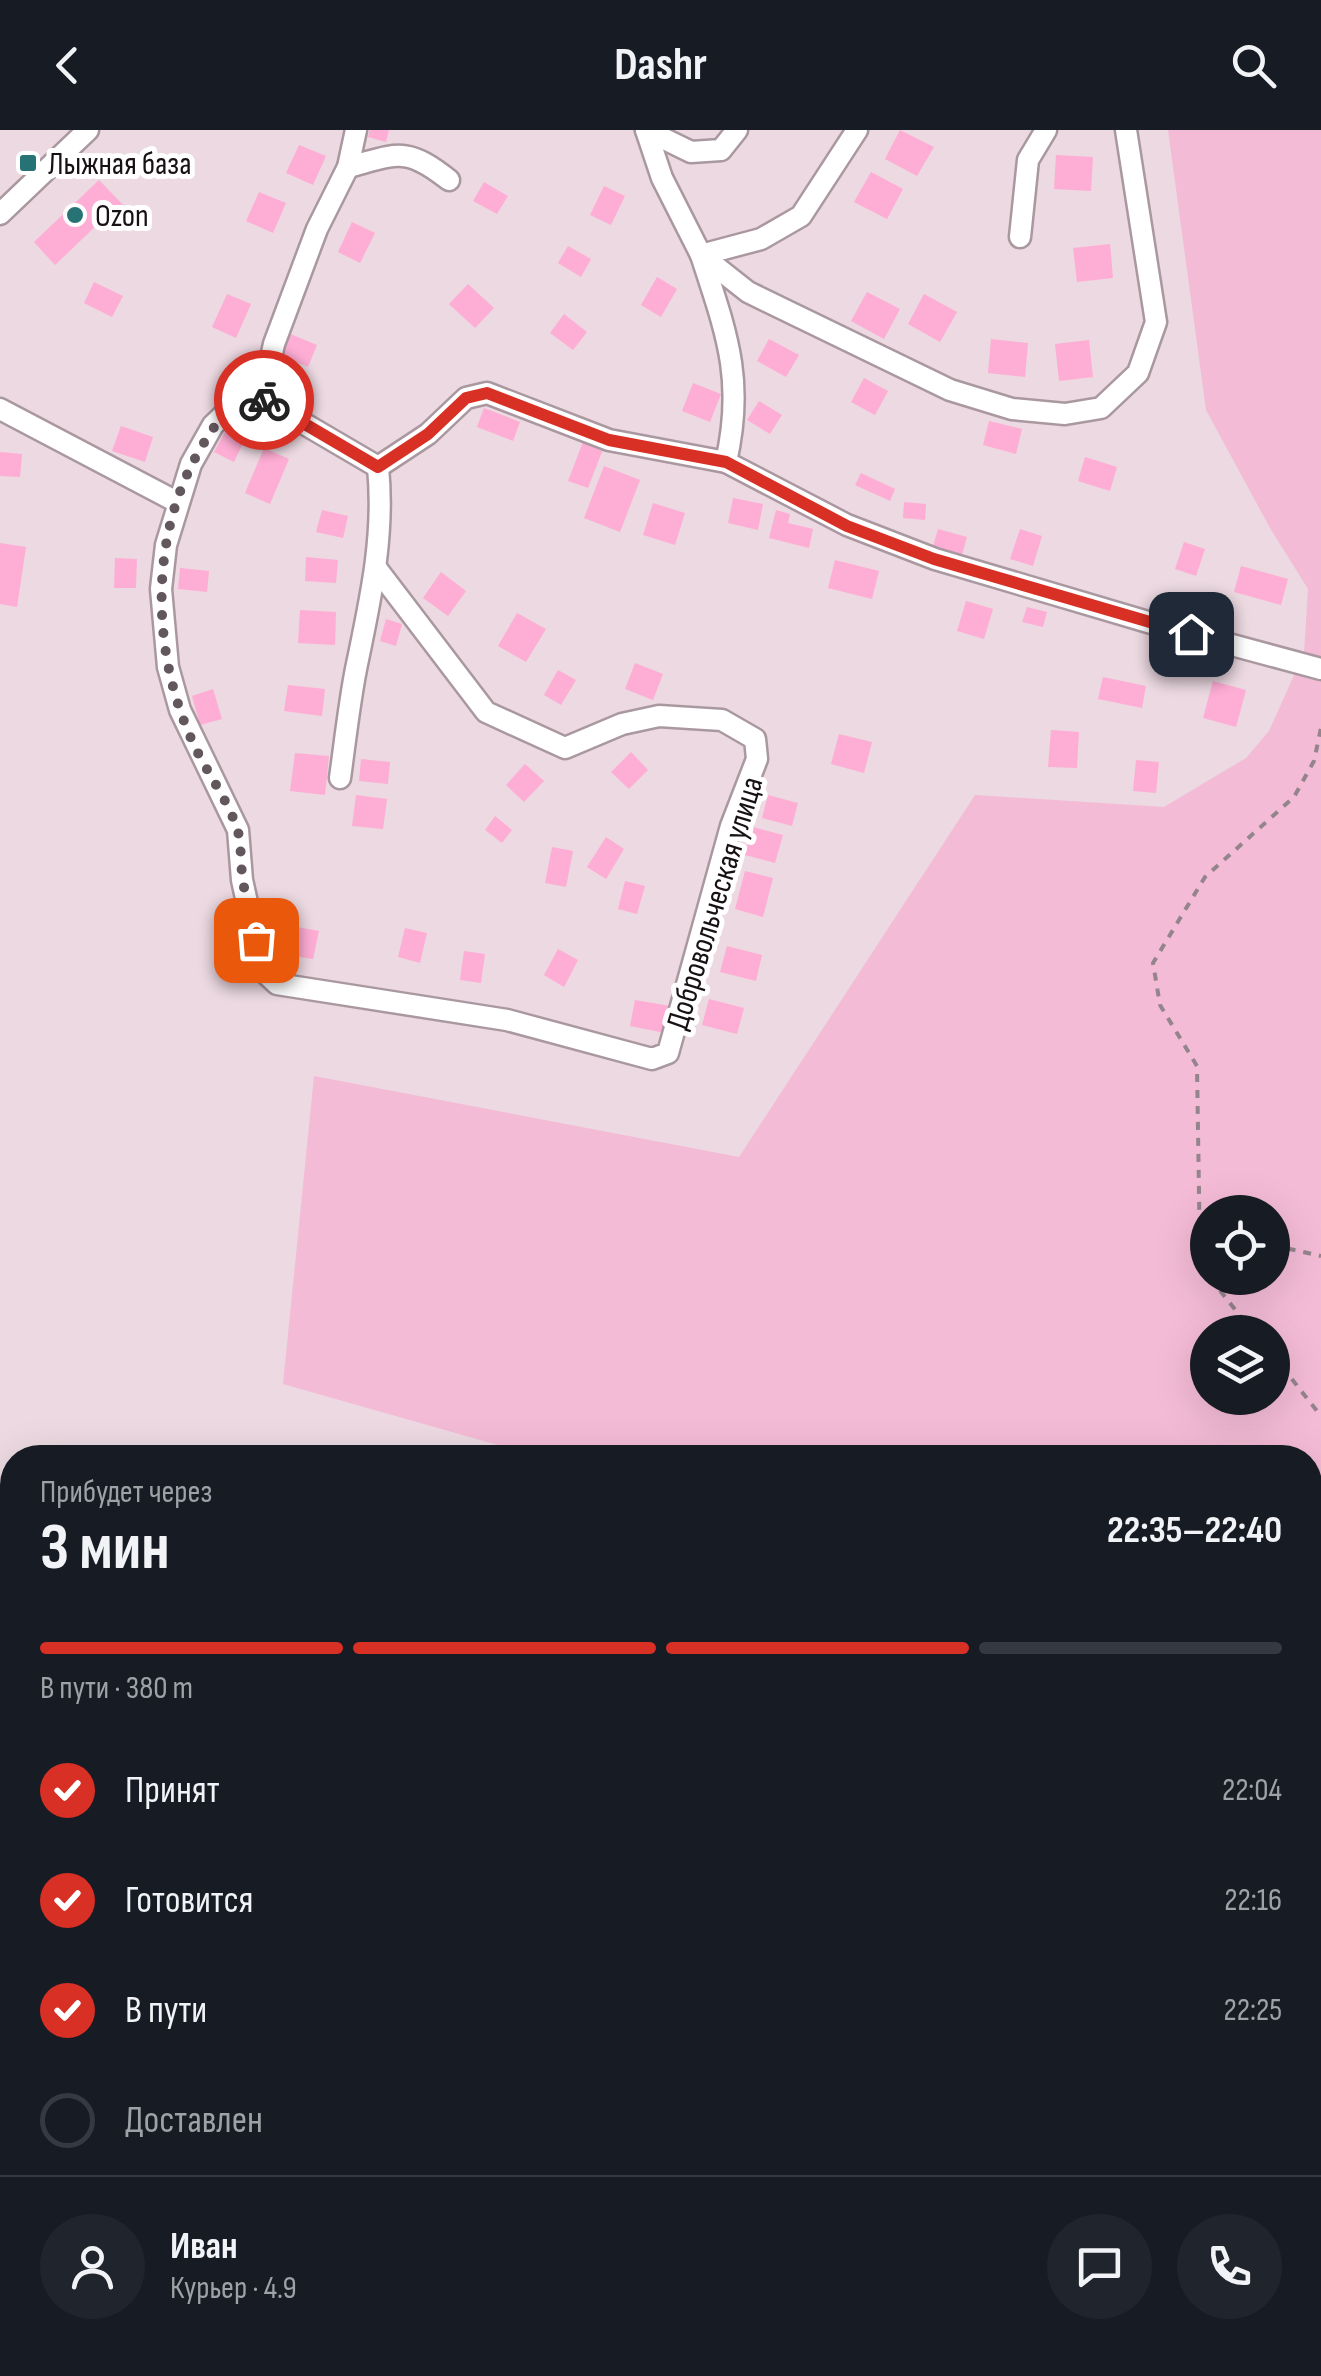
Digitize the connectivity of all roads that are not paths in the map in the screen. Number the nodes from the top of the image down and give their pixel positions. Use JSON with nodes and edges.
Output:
{"nodes":[{"id":1,"x":88,"y":130,"type":"edge"},
{"id":2,"x":356,"y":130,"type":"edge"},
{"id":3,"x":646,"y":130,"type":"edge"},
{"id":4,"x":737,"y":130,"type":"edge"},
{"id":5,"x":856,"y":130,"type":"edge"},
{"id":6,"x":1046,"y":130,"type":"edge"},
{"id":7,"x":1126,"y":130,"type":"edge"},
{"id":8,"x":348,"y":167,"type":"junction"},
{"id":9,"x":448,"y":180,"type":"dead end"},
{"id":10,"x":0,"y":214,"type":"edge"},
{"id":11,"x":1020,"y":237,"type":"dead end"},
{"id":12,"x":701,"y":255,"type":"junction"},
{"id":13,"x":262,"y":399,"type":"junction"},
{"id":14,"x":0,"y":409,"type":"edge"},
{"id":15,"x":726,"y":462,"type":"junction"},
{"id":16,"x":378,"y":467,"type":"junction"},
{"id":17,"x":177,"y":502,"type":"junction"},
{"id":18,"x":377,"y":568,"type":"junction"},
{"id":19,"x":1321,"y":669,"type":"edge"},
{"id":20,"x":340,"y":778,"type":"dead end"}],
"edges":[{"from":1,"to":10,"type":"street"},
{"from":2,"to":8,"type":"street"},
{"from":3,"to":4,"type":"street"},
{"from":3,"to":12,"type":"street"},
{"from":5,"to":12,"type":"street"},
{"from":6,"to":11,"type":"street"},
{"from":7,"to":12,"type":"street"},
{"from":8,"to":9,"type":"street"},
{"from":8,"to":13,"type":"street"},
{"from":12,"to":15,"type":"street"},
{"from":13,"to":16,"type":"street"},
{"from":13,"to":17,"type":"street"},
{"from":14,"to":17,"type":"street"},
{"from":15,"to":16,"type":"street"},
{"from":15,"to":19,"type":"street"},
{"from":16,"to":18,"type":"street"},
{"from":17,"to":18,"type":"street","name":"Добровольческая улица"},
{"from":18,"to":20,"type":"street"}]}
